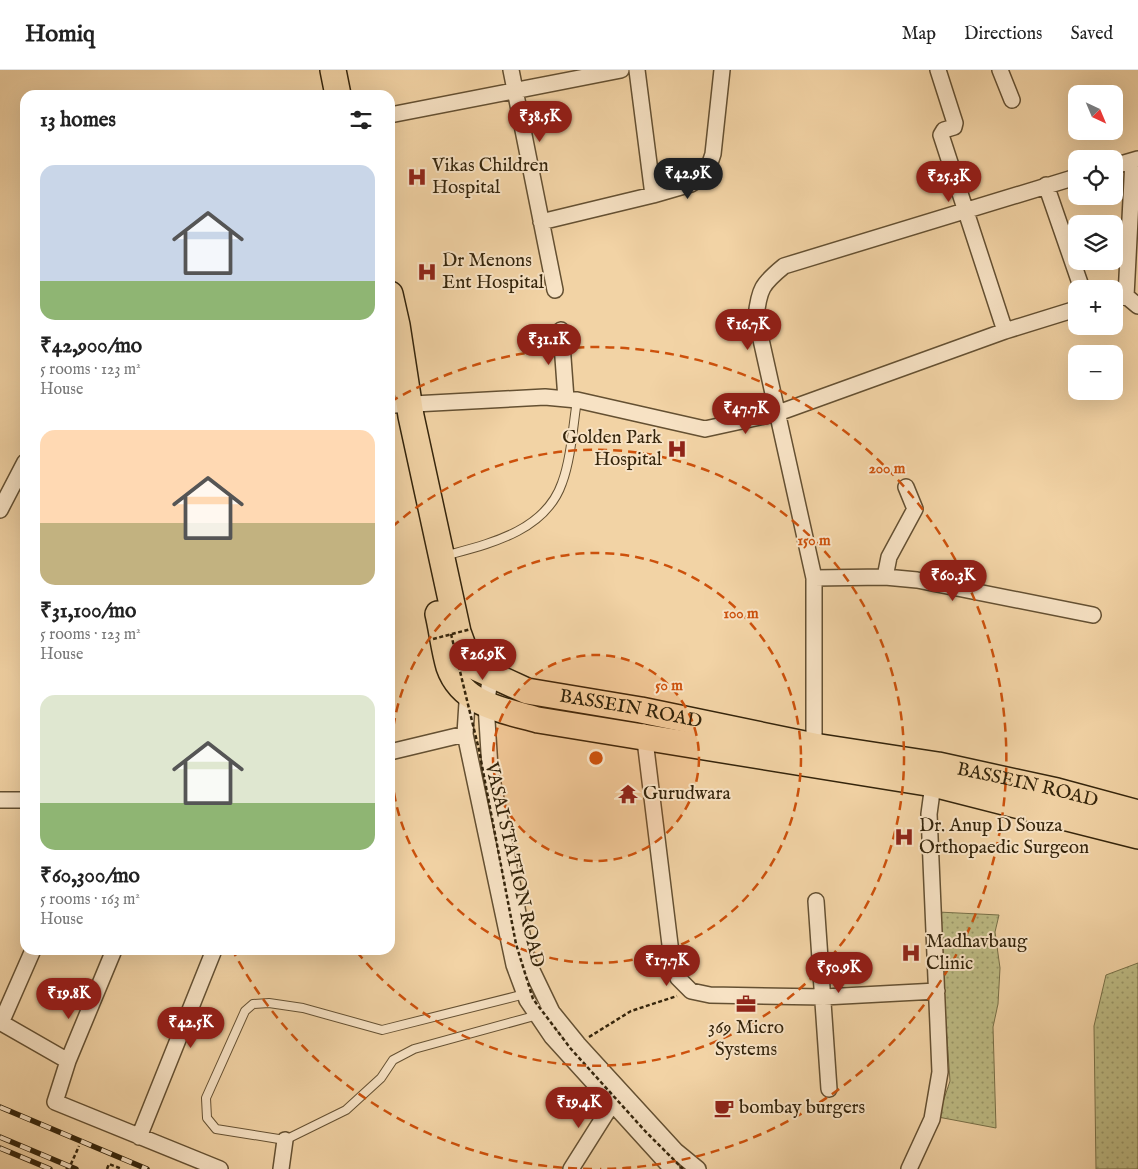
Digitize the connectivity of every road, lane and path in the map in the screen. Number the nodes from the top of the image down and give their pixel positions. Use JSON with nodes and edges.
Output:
{"nodes":[{"id":1,"x":333,"y":70,"type":"edge"},
{"id":2,"x":347,"y":70,"type":"edge"},
{"id":3,"x":511,"y":70,"type":"edge"},
{"id":4,"x":618,"y":70,"type":"edge"},
{"id":5,"x":637,"y":70,"type":"edge"},
{"id":6,"x":722,"y":70,"type":"edge"},
{"id":7,"x":938,"y":70,"type":"edge"},
{"id":8,"x":1000,"y":70,"type":"edge"},
{"id":9,"x":337,"y":90,"type":"edge"},
{"id":10,"x":350,"y":90,"type":"edge"},
{"id":11,"x":514,"y":92,"type":"junction"},
{"id":12,"x":1012,"y":100,"type":"dead end"},
{"id":13,"x":395,"y":114,"type":"edge"},
{"id":14,"x":1136,"y":160,"type":"edge"},
{"id":15,"x":1123,"y":164,"type":"edge"},
{"id":16,"x":1068,"y":179,"type":"edge"},
{"id":17,"x":1046,"y":185,"type":"junction"},
{"id":18,"x":653,"y":195,"type":"junction"},
{"id":19,"x":968,"y":211,"type":"junction"},
{"id":20,"x":541,"y":222,"type":"junction"},
{"id":21,"x":1079,"y":280,"type":"edge"},
{"id":22,"x":1122,"y":280,"type":"edge"},
{"id":23,"x":555,"y":290,"type":"dead end"},
{"id":24,"x":1123,"y":299,"type":"edge"},
{"id":25,"x":1138,"y":306,"type":"edge"},
{"id":26,"x":1068,"y":311,"type":"edge"},
{"id":27,"x":395,"y":316,"type":"edge"},
{"id":28,"x":561,"y":330,"type":"dead end"},
{"id":29,"x":1005,"y":331,"type":"junction"},
{"id":30,"x":395,"y":390,"type":"edge"},
{"id":31,"x":572,"y":400,"type":"junction"},
{"id":32,"x":402,"y":405,"type":"junction"},
{"id":33,"x":778,"y":413,"type":"junction"},
{"id":34,"x":20,"y":472,"type":"edge"},
{"id":35,"x":906,"y":487,"type":"dead end"},
{"id":36,"x":0,"y":510,"type":"edge"},
{"id":37,"x":442,"y":556,"type":"junction"},
{"id":38,"x":885,"y":577,"type":"junction"},
{"id":39,"x":814,"y":578,"type":"junction"},
{"id":40,"x":1093,"y":615,"type":"dead end"},
{"id":41,"x":471,"y":629,"type":"dead end"},
{"id":42,"x":451,"y":634,"type":"junction"},
{"id":43,"x":433,"y":640,"type":"dead end"},
{"id":44,"x":481,"y":670,"type":"junction"},
{"id":45,"x":476,"y":699,"type":"junction"},
{"id":46,"x":641,"y":710,"type":"junction"},
{"id":47,"x":465,"y":734,"type":"junction"},
{"id":48,"x":645,"y":738,"type":"junction"},
{"id":49,"x":395,"y":751,"type":"edge"},
{"id":50,"x":814,"y":756,"type":"junction"},
{"id":51,"x":935,"y":774,"type":"junction"},
{"id":52,"x":0,"y":800,"type":"edge"},
{"id":53,"x":20,"y":800,"type":"edge"},
{"id":54,"x":1138,"y":813,"type":"edge"},
{"id":55,"x":1138,"y":836,"type":"edge"},
{"id":56,"x":816,"y":901,"type":"dead end"},
{"id":57,"x":32,"y":955,"type":"edge"},
{"id":58,"x":112,"y":955,"type":"edge"},
{"id":59,"x":212,"y":955,"type":"edge"},
{"id":60,"x":691,"y":991,"type":"junction"},
{"id":61,"x":937,"y":991,"type":"junction"},
{"id":62,"x":525,"y":994,"type":"junction"},
{"id":63,"x":824,"y":997,"type":"junction"},
{"id":64,"x":538,"y":1015,"type":"junction"},
{"id":65,"x":0,"y":1022,"type":"edge"},
{"id":66,"x":575,"y":1046,"type":"junction"},
{"id":67,"x":68,"y":1061,"type":"junction"},
{"id":68,"x":829,"y":1089,"type":"dead end"},
{"id":69,"x":612,"y":1104,"type":"junction"},
{"id":70,"x":139,"y":1137,"type":"junction"},
{"id":71,"x":285,"y":1140,"type":"junction"},
{"id":72,"x":79,"y":1146,"type":"dead end"},
{"id":73,"x":66,"y":1169,"type":"edge"},
{"id":74,"x":107,"y":1169,"type":"edge"},
{"id":75,"x":122,"y":1169,"type":"edge"},
{"id":76,"x":220,"y":1169,"type":"edge"},
{"id":77,"x":281,"y":1169,"type":"edge"},
{"id":78,"x":571,"y":1169,"type":"edge"},
{"id":79,"x":672,"y":1169,"type":"edge"},
{"id":80,"x":683,"y":1169,"type":"edge"},
{"id":81,"x":698,"y":1169,"type":"edge"},
{"id":82,"x":909,"y":1169,"type":"edge"}],
"edges":[{"from":1,"to":9,"type":"main road"},
{"from":2,"to":10,"type":"main road"},
{"from":3,"to":11,"type":"street"},
{"from":4,"to":11,"type":"street"},
{"from":5,"to":18,"type":"street"},
{"from":6,"to":18,"type":"street"},
{"from":7,"to":19,"type":"street"},
{"from":8,"to":12,"type":"street"},
{"from":11,"to":13,"type":"street"},
{"from":11,"to":20,"type":"street"},
{"from":14,"to":15,"type":"street"},
{"from":14,"to":22,"type":"street"},
{"from":16,"to":17,"type":"street"},
{"from":17,"to":19,"type":"street"},
{"from":17,"to":21,"type":"street"},
{"from":18,"to":20,"type":"street"},
{"from":19,"to":29,"type":"street"},
{"from":19,"to":33,"type":"street"},
{"from":20,"to":23,"type":"street"},
{"from":24,"to":25,"type":"street"},
{"from":26,"to":29,"type":"street"},
{"from":27,"to":32,"type":"main road"},
{"from":28,"to":31,"type":"street"},
{"from":29,"to":33,"type":"street"},
{"from":30,"to":32,"type":"main road"},
{"from":31,"to":32,"type":"street"},
{"from":31,"to":33,"type":"street"},
{"from":31,"to":37,"type":"lane"},
{"from":32,"to":37,"type":"main road"},
{"from":32,"to":45,"type":"main road"},
{"from":33,"to":39,"type":"street"},
{"from":34,"to":36,"type":"street"},
{"from":35,"to":38,"type":"street"},
{"from":37,"to":44,"type":"main road"},
{"from":38,"to":39,"type":"street"},
{"from":38,"to":40,"type":"street"},
{"from":39,"to":50,"type":"street"},
{"from":41,"to":42,"type":"path","bridge":true},
{"from":42,"to":43,"type":"path","bridge":true},
{"from":42,"to":66,"type":"path","bridge":true},
{"from":44,"to":45,"type":"street","name":"VASAI STATION ROAD"},
{"from":44,"to":45,"type":"street"},
{"from":44,"to":46,"type":"main road","name":"BASSEIN ROAD"},
{"from":45,"to":47,"type":"street","name":"VASAI STATION ROAD"},
{"from":45,"to":48,"type":"main road","name":"BASSEIN ROAD"},
{"from":45,"to":66,"type":"street"},
{"from":46,"to":48,"type":"street"},
{"from":46,"to":50,"type":"main road","name":"BASSEIN ROAD"},
{"from":47,"to":49,"type":"street"},
{"from":47,"to":62,"type":"street","name":"VASAI STATION ROAD"},
{"from":48,"to":50,"type":"main road","name":"BASSEIN ROAD"},
{"from":48,"to":60,"type":"street"},
{"from":50,"to":51,"type":"main road","name":"BASSEIN ROAD"},
{"from":51,"to":54,"type":"main road","name":"BASSEIN ROAD"},
{"from":51,"to":55,"type":"main road","name":"BASSEIN ROAD"},
{"from":51,"to":61,"type":"street"},
{"from":52,"to":53,"type":"street"},
{"from":56,"to":63,"type":"street"},
{"from":57,"to":65,"type":"street"},
{"from":58,"to":67,"type":"street"},
{"from":59,"to":70,"type":"street"},
{"from":60,"to":63,"type":"street"},
{"from":60,"to":66,"type":"path"},
{"from":61,"to":63,"type":"street"},
{"from":61,"to":82,"type":"street"},
{"from":62,"to":64,"type":"street","name":"VASAI STATION ROAD"},
{"from":62,"to":71,"type":"lane"},
{"from":63,"to":68,"type":"street"},
{"from":64,"to":69,"type":"street","name":"VASAI STATION ROAD"},
{"from":64,"to":71,"type":"lane"},
{"from":65,"to":67,"type":"street"},
{"from":66,"to":80,"type":"path","bridge":true},
{"from":66,"to":81,"type":"street"},
{"from":67,"to":70,"type":"street"},
{"from":69,"to":78,"type":"street"},
{"from":69,"to":79,"type":"street","name":"VASAI STATION ROAD"},
{"from":70,"to":76,"type":"street"},
{"from":71,"to":77,"type":"street"},
{"from":72,"to":73,"type":"path"},
{"from":74,"to":75,"type":"path"}]}
